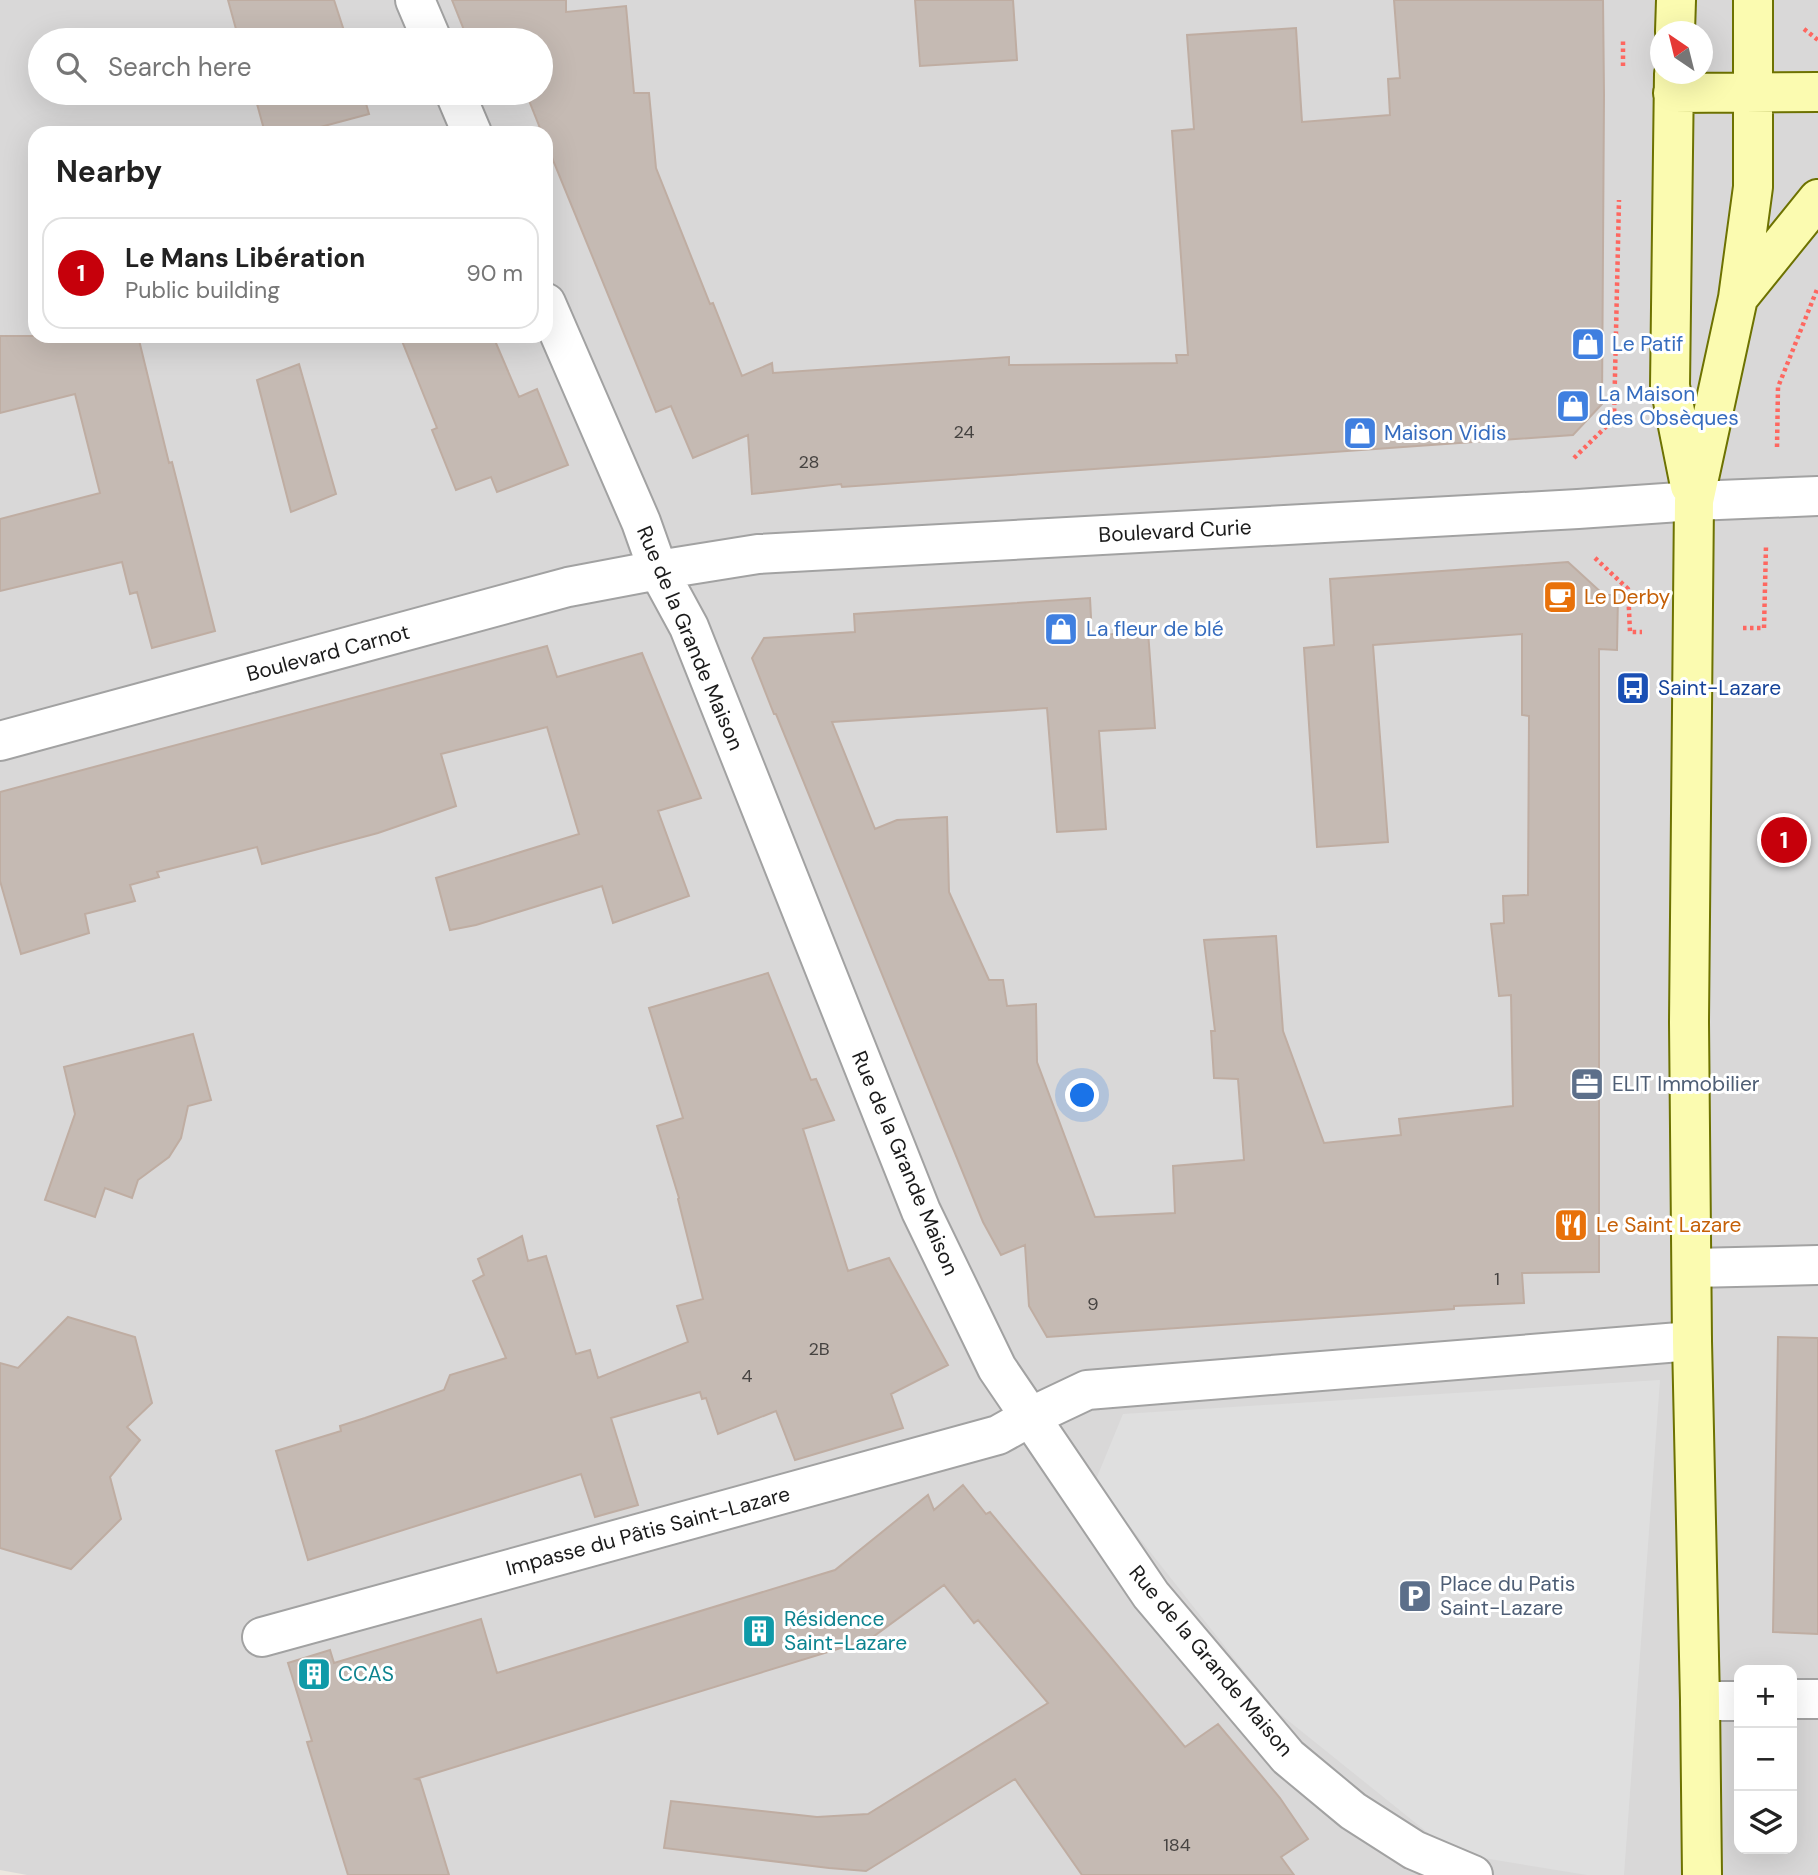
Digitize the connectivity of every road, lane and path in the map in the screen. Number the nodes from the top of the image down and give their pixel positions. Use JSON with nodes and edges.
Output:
{"nodes":[{"id":1,"x":415,"y":0,"type":"edge"},
{"id":2,"x":1676,"y":0,"type":"edge"},
{"id":3,"x":1753,"y":0,"type":"edge"},
{"id":4,"x":1675,"y":21,"type":"edge"},
{"id":5,"x":1624,"y":27,"type":"dead end"},
{"id":6,"x":427,"y":28,"type":"edge"},
{"id":7,"x":1623,"y":69,"type":"dead end"},
{"id":8,"x":1674,"y":84,"type":"edge"},
{"id":9,"x":1683,"y":84,"type":"edge"},
{"id":10,"x":1752,"y":92,"type":"junction"},
{"id":11,"x":1818,"y":92,"type":"edge"},
{"id":12,"x":460,"y":105,"type":"edge"},
{"id":13,"x":469,"y":126,"type":"edge"},
{"id":14,"x":1619,"y":192,"type":"dead end"},
{"id":15,"x":1818,"y":199,"type":"edge"},
{"id":16,"x":1818,"y":288,"type":"edge"},
{"id":17,"x":1738,"y":298,"type":"junction"},
{"id":18,"x":553,"y":319,"type":"edge"},
{"id":19,"x":1777,"y":450,"type":"dead end"},
{"id":20,"x":1574,"y":458,"type":"dead end"},
{"id":21,"x":1818,"y":496,"type":"edge"},
{"id":22,"x":1693,"y":501,"type":"junction"},
{"id":23,"x":1766,"y":534,"type":"dead end"},
{"id":24,"x":1589,"y":552,"type":"dead end"},
{"id":25,"x":658,"y":570,"type":"junction"},
{"id":26,"x":1742,"y":628,"type":"dead end"},
{"id":27,"x":1642,"y":632,"type":"dead end"},
{"id":28,"x":0,"y":741,"type":"edge"},
{"id":29,"x":1818,"y":1265,"type":"edge"},
{"id":30,"x":1692,"y":1268,"type":"junction"},
{"id":31,"x":1692,"y":1341,"type":"junction"},
{"id":32,"x":1031,"y":1416,"type":"junction"},
{"id":33,"x":262,"y":1637,"type":"dead end"},
{"id":34,"x":1797,"y":1699,"type":"edge"},
{"id":35,"x":1818,"y":1699,"type":"edge"},
{"id":36,"x":1734,"y":1701,"type":"edge"},
{"id":37,"x":1700,"y":1702,"type":"junction"},
{"id":38,"x":1473,"y":1875,"type":"edge"},
{"id":39,"x":1702,"y":1875,"type":"edge"}],
"edges":[{"from":1,"to":6,"type":"street"},
{"from":2,"to":4,"type":"main road"},
{"from":3,"to":10,"type":"main road"},
{"from":5,"to":7,"type":"path"},
{"from":8,"to":22,"type":"main road"},
{"from":9,"to":10,"type":"main road"},
{"from":10,"to":11,"type":"main road"},
{"from":10,"to":17,"type":"main road"},
{"from":12,"to":13,"type":"street"},
{"from":14,"to":20,"type":"path"},
{"from":15,"to":17,"type":"main road"},
{"from":16,"to":19,"type":"path"},
{"from":17,"to":22,"type":"main road"},
{"from":18,"to":25,"type":"street","name":"Rue de la Grande Maison"},
{"from":21,"to":22,"type":"street","name":"Boulevard Curie"},
{"from":22,"to":25,"type":"street","name":"Boulevard Curie"},
{"from":22,"to":30,"type":"main road"},
{"from":23,"to":26,"type":"path"},
{"from":24,"to":27,"type":"path"},
{"from":25,"to":28,"type":"street","name":"Boulevard Carnot"},
{"from":25,"to":32,"type":"street","name":"Rue de la Grande Maison"},
{"from":29,"to":30,"type":"street"},
{"from":30,"to":31,"type":"main road"},
{"from":31,"to":32,"type":"street"},
{"from":31,"to":37,"type":"main road"},
{"from":32,"to":33,"type":"street","name":"Impasse du Pâtis Saint-Lazare"},
{"from":32,"to":38,"type":"street","name":"Rue de la Grande Maison"},
{"from":34,"to":35,"type":"street"},
{"from":36,"to":37,"type":"street"},
{"from":37,"to":39,"type":"main road"}]}
